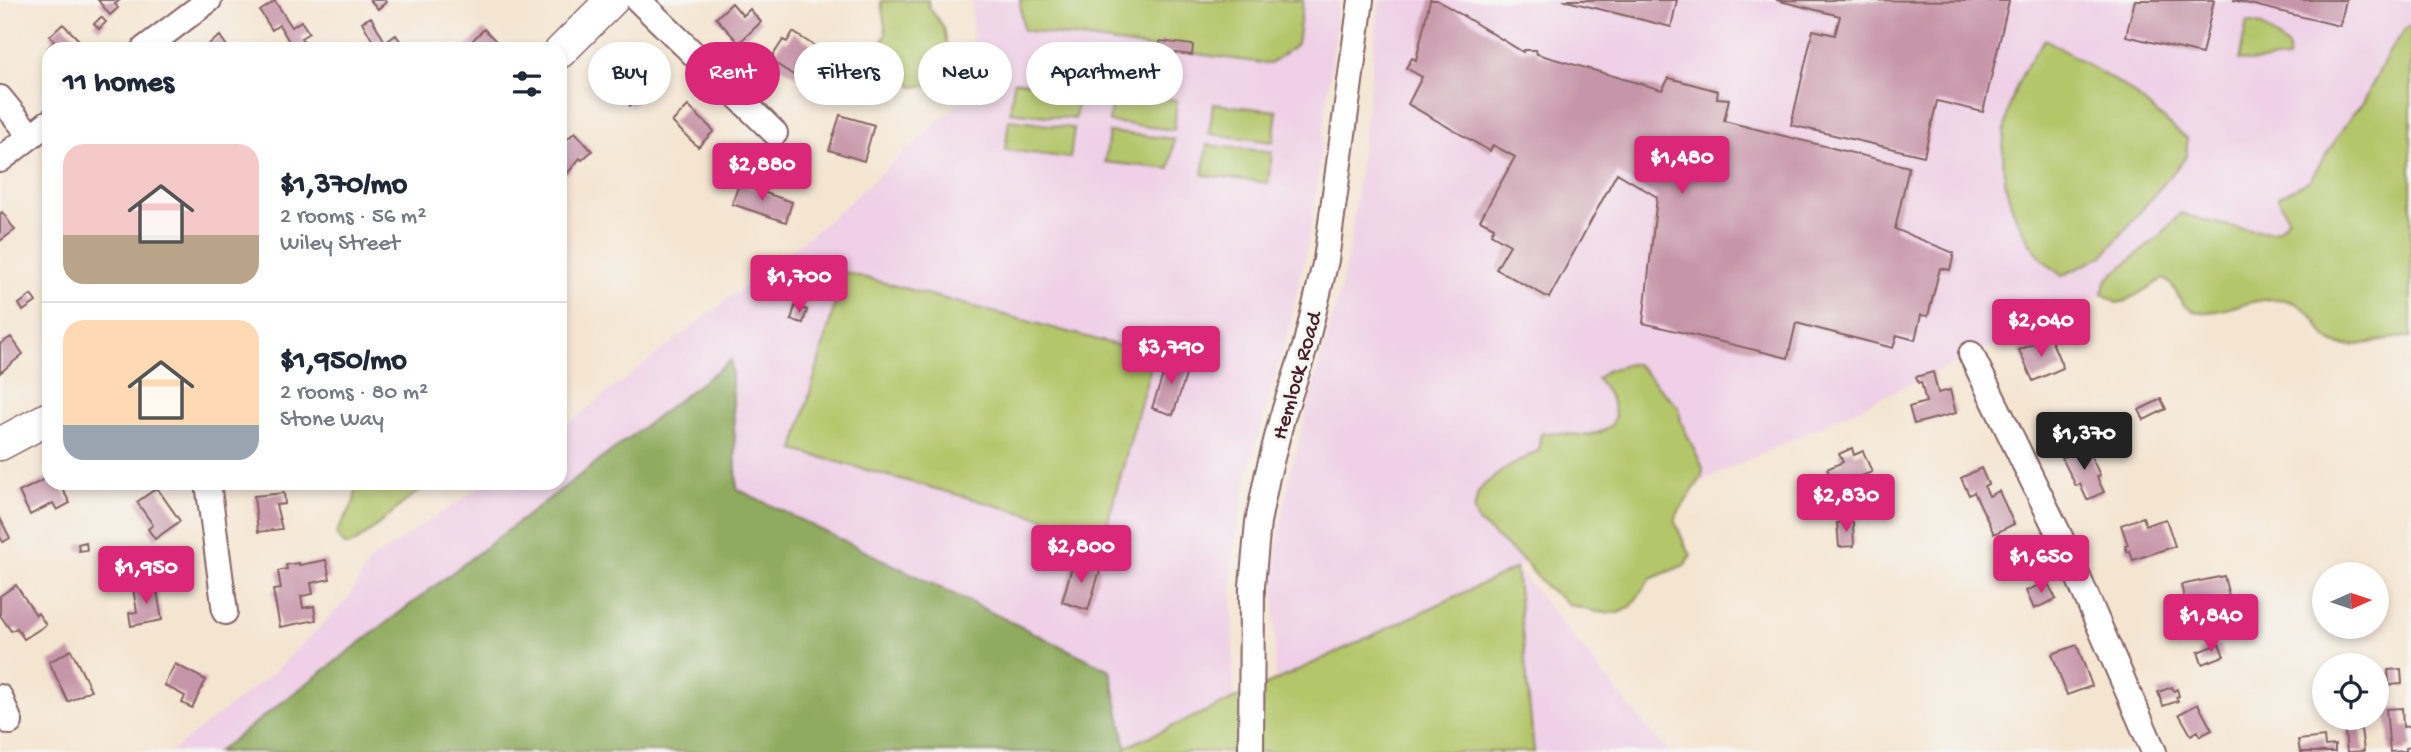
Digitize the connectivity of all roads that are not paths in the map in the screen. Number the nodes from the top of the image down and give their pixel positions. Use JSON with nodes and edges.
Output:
{"nodes":[{"id":1,"x":209,"y":0,"type":"edge"},
{"id":2,"x":612,"y":0,"type":"edge"},
{"id":3,"x":638,"y":0,"type":"edge"},
{"id":4,"x":1361,"y":0,"type":"edge"},
{"id":5,"x":154,"y":42,"type":"edge"},
{"id":6,"x":567,"y":45,"type":"edge"},
{"id":7,"x":0,"y":98,"type":"edge"},
{"id":8,"x":40,"y":129,"type":"edge"},
{"id":9,"x":775,"y":133,"type":"dead end"},
{"id":10,"x":0,"y":160,"type":"edge"},
{"id":11,"x":1970,"y":354,"type":"dead end"},
{"id":12,"x":42,"y":422,"type":"edge"},
{"id":13,"x":0,"y":444,"type":"edge"},
{"id":14,"x":209,"y":490,"type":"edge"},
{"id":15,"x":225,"y":612,"type":"dead end"},
{"id":16,"x":0,"y":697,"type":"edge"},
{"id":17,"x":10,"y":722,"type":"dead end"},
{"id":18,"x":1251,"y":752,"type":"edge"},
{"id":19,"x":2154,"y":752,"type":"edge"}],
"edges":[{"from":1,"to":5,"type":"street"},
{"from":2,"to":6,"type":"main road"},
{"from":3,"to":9,"type":"street"},
{"from":4,"to":18,"type":"street","name":"Hemlock Road"},
{"from":7,"to":8,"type":"street"},
{"from":8,"to":10,"type":"street"},
{"from":11,"to":19,"type":"street"},
{"from":12,"to":13,"type":"main road"},
{"from":14,"to":15,"type":"street"},
{"from":16,"to":17,"type":"street"}]}
